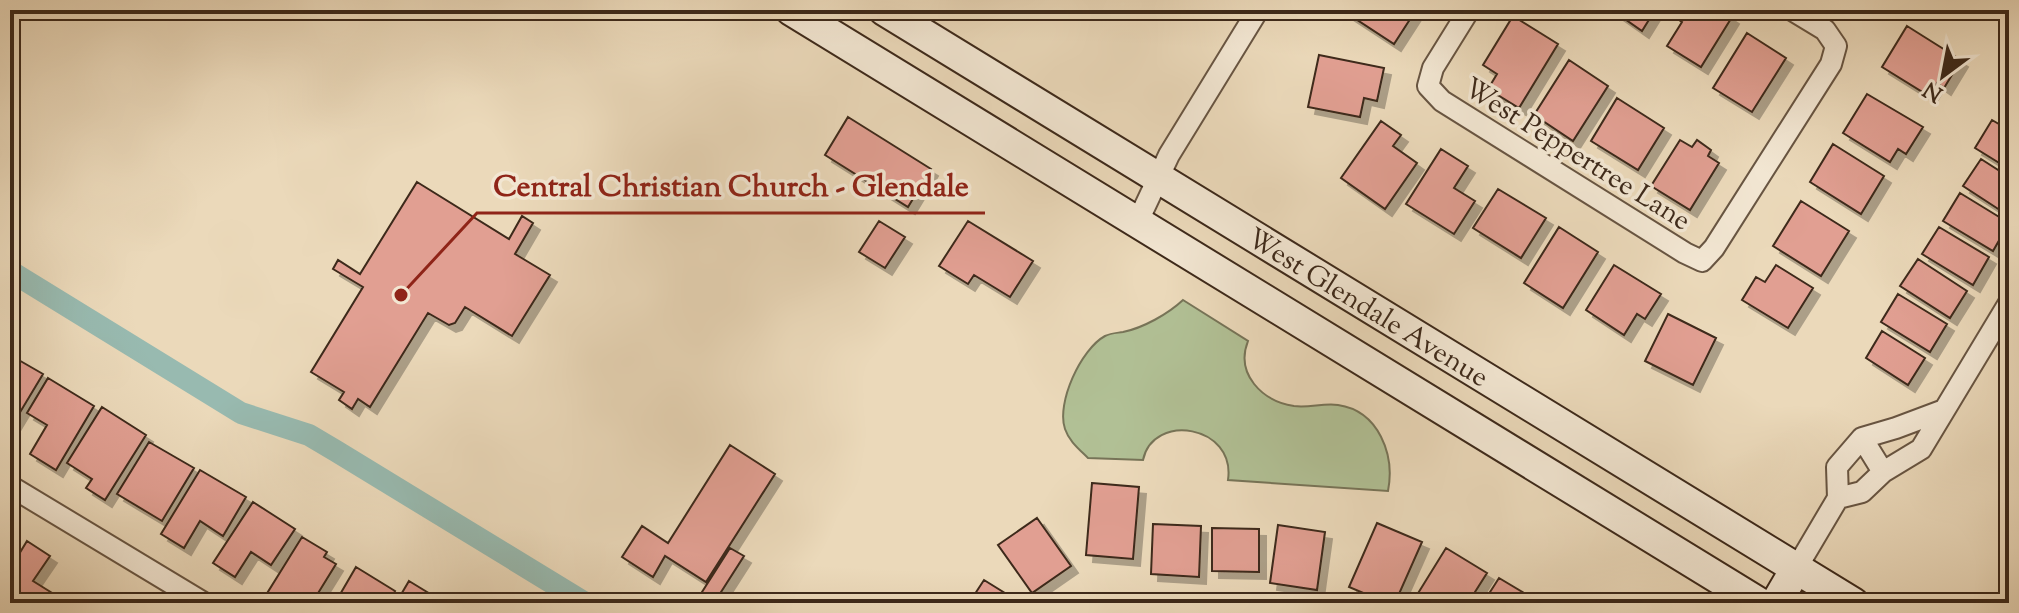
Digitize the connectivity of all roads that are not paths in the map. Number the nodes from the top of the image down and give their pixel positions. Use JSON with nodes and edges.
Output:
{"nodes":[{"id":1,"x":791,"y":10,"type":"edge"},
{"id":2,"x":884,"y":10,"type":"edge"},
{"id":3,"x":1258,"y":10,"type":"edge"},
{"id":4,"x":1469,"y":10,"type":"edge"},
{"id":5,"x":1792,"y":10,"type":"edge"},
{"id":6,"x":1160,"y":177,"type":"junction"},
{"id":7,"x":1138,"y":221,"type":"junction"},
{"id":8,"x":2009,"y":303,"type":"edge"},
{"id":9,"x":1944,"y":410,"type":"junction"},
{"id":10,"x":1862,"y":438,"type":"junction"},
{"id":11,"x":1883,"y":472,"type":"junction"},
{"id":12,"x":10,"y":486,"type":"edge"},
{"id":13,"x":1838,"y":498,"type":"junction"},
{"id":14,"x":1796,"y":569,"type":"junction"},
{"id":15,"x":204,"y":603,"type":"edge"},
{"id":16,"x":1759,"y":603,"type":"edge"},
{"id":17,"x":1776,"y":603,"type":"edge"},
{"id":18,"x":1853,"y":603,"type":"edge"}],
"edges":[{"from":1,"to":7,"type":"main road","name":"West Glendale Avenue"},
{"from":2,"to":6,"type":"main road","name":"West Glendale Avenue"},
{"from":3,"to":6,"type":"street"},
{"from":4,"to":5,"type":"street","name":"West Peppertree Lane"},
{"from":6,"to":7,"type":"street"},
{"from":6,"to":14,"type":"main road","name":"West Glendale Avenue"},
{"from":7,"to":16,"type":"main road","name":"West Glendale Avenue"},
{"from":8,"to":9,"type":"street"},
{"from":9,"to":10,"type":"street"},
{"from":9,"to":11,"type":"street"},
{"from":10,"to":11,"type":"street"},
{"from":10,"to":13,"type":"street"},
{"from":11,"to":13,"type":"street"},
{"from":12,"to":15,"type":"street"},
{"from":13,"to":14,"type":"street"},
{"from":14,"to":17,"type":"main road"},
{"from":14,"to":18,"type":"main road","name":"West Glendale Avenue"}]}
